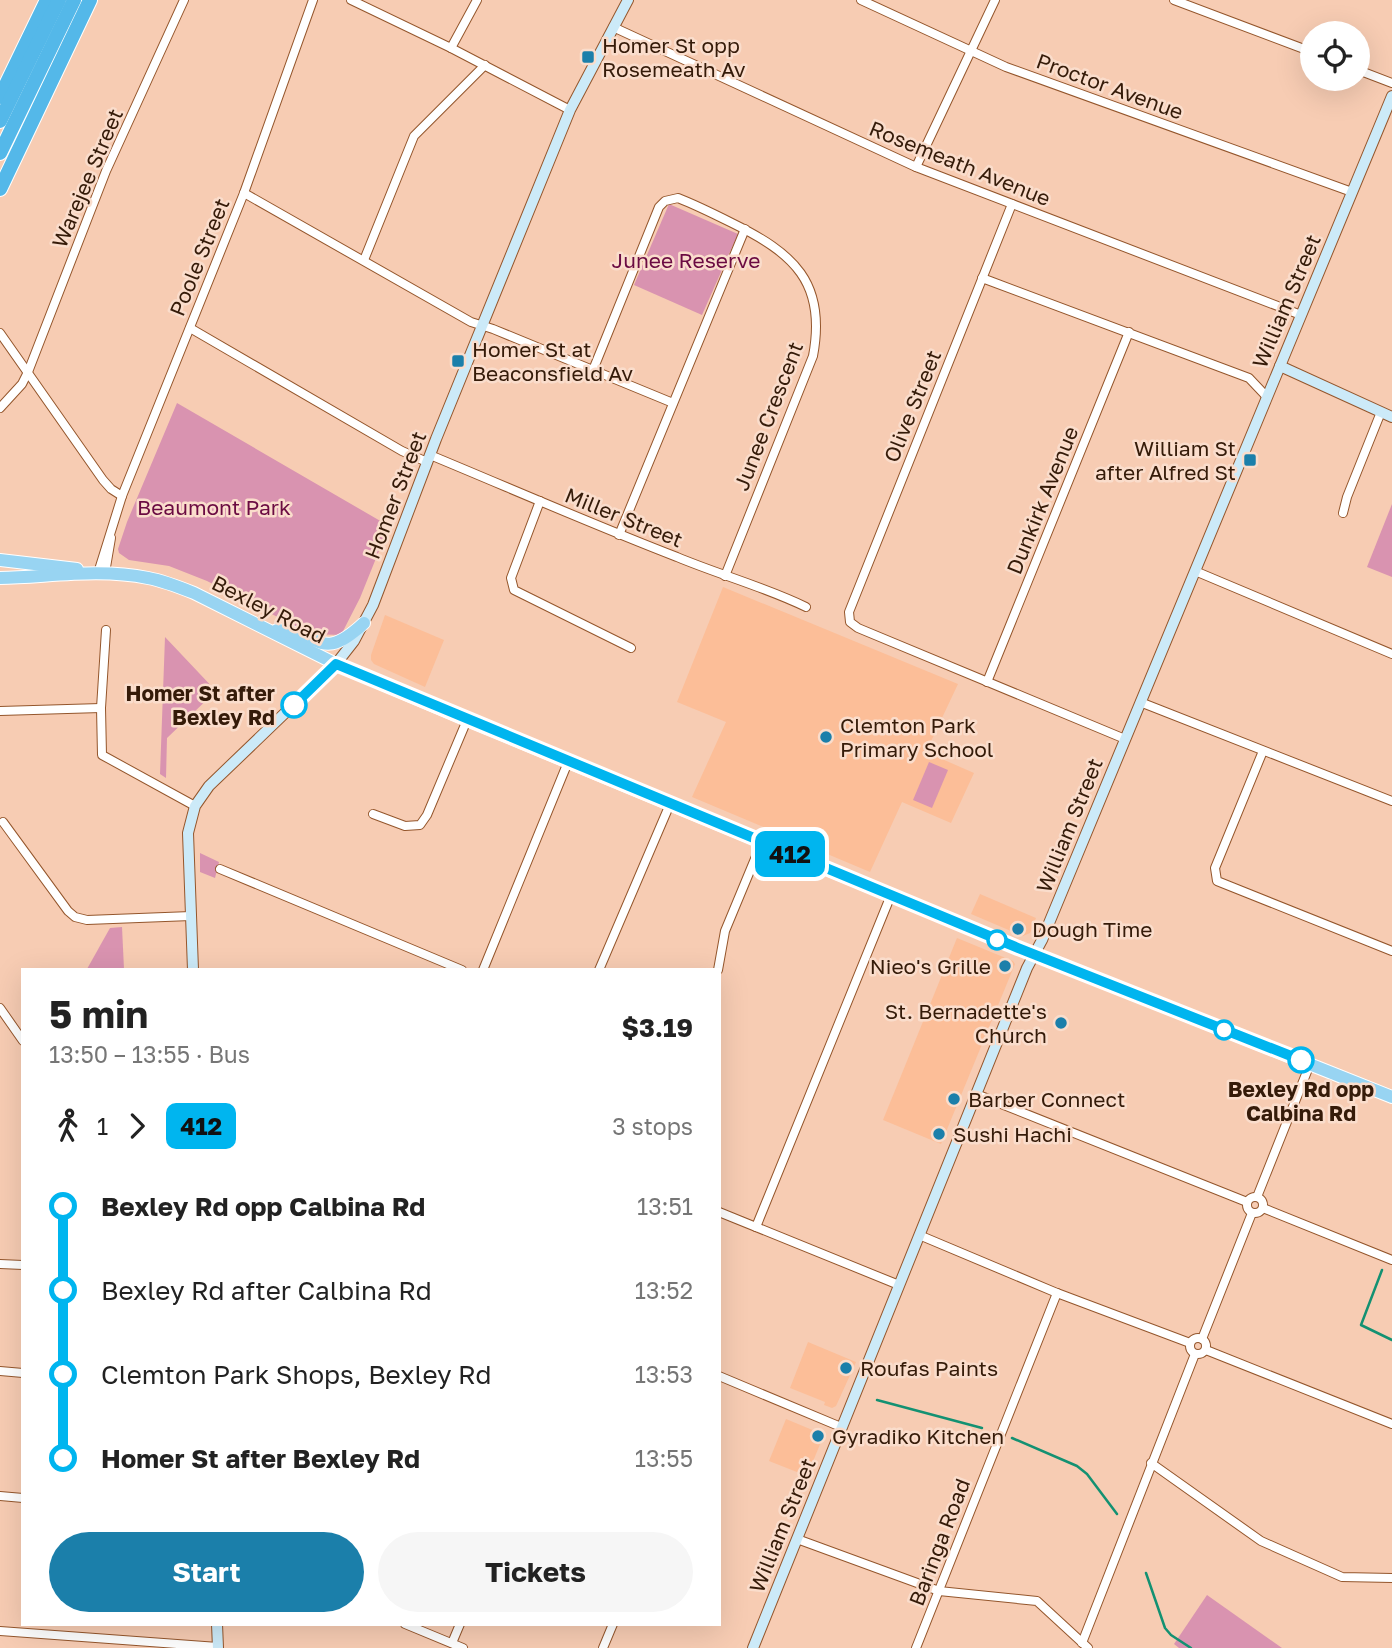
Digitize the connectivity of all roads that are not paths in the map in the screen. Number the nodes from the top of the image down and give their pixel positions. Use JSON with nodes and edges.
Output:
{"nodes":[{"id":1,"x":47,"y":0,"type":"edge"},
{"id":2,"x":59,"y":0,"type":"edge"},
{"id":3,"x":74,"y":0,"type":"edge"},
{"id":4,"x":90,"y":0,"type":"edge"},
{"id":5,"x":184,"y":0,"type":"edge"},
{"id":6,"x":313,"y":0,"type":"edge"},
{"id":7,"x":352,"y":0,"type":"edge"},
{"id":8,"x":477,"y":0,"type":"edge"},
{"id":9,"x":628,"y":0,"type":"edge"},
{"id":10,"x":861,"y":0,"type":"edge"},
{"id":11,"x":995,"y":0,"type":"edge"},
{"id":12,"x":1174,"y":0,"type":"edge"},
{"id":13,"x":613,"y":27,"type":"junction"},
{"id":14,"x":451,"y":47,"type":"junction"},
{"id":15,"x":1300,"y":47,"type":"edge"},
{"id":16,"x":970,"y":51,"type":"junction"},
{"id":17,"x":485,"y":65,"type":"junction"},
{"id":18,"x":1370,"y":74,"type":"edge"},
{"id":19,"x":1392,"y":82,"type":"edge"},
{"id":20,"x":1392,"y":96,"type":"edge"},
{"id":21,"x":0,"y":97,"type":"edge"},
{"id":22,"x":570,"y":110,"type":"junction"},
{"id":23,"x":0,"y":121,"type":"edge"},
{"id":24,"x":0,"y":153,"type":"edge"},
{"id":25,"x":916,"y":167,"type":"junction"},
{"id":26,"x":0,"y":189,"type":"edge"},
{"id":27,"x":1352,"y":192,"type":"junction"},
{"id":28,"x":244,"y":193,"type":"junction"},
{"id":29,"x":1012,"y":204,"type":"junction"},
{"id":30,"x":745,"y":229,"type":"junction"},
{"id":31,"x":365,"y":260,"type":"junction"},
{"id":32,"x":982,"y":278,"type":"junction"},
{"id":33,"x":1301,"y":315,"type":"junction"},
{"id":34,"x":482,"y":326,"type":"junction"},
{"id":35,"x":190,"y":328,"type":"junction"},
{"id":36,"x":1129,"y":332,"type":"junction"},
{"id":37,"x":0,"y":333,"type":"edge"},
{"id":38,"x":1280,"y":366,"type":"junction"},
{"id":39,"x":593,"y":370,"type":"junction"},
{"id":40,"x":28,"y":372,"type":"junction"},
{"id":41,"x":1267,"y":397,"type":"junction"},
{"id":42,"x":673,"y":403,"type":"junction"},
{"id":43,"x":0,"y":408,"type":"edge"},
{"id":44,"x":1387,"y":415,"type":"edge"},
{"id":45,"x":429,"y":459,"type":"junction"},
{"id":46,"x":122,"y":496,"type":"junction"},
{"id":47,"x":540,"y":501,"type":"junction"},
{"id":48,"x":1343,"y":513,"type":"dead end"},
{"id":49,"x":619,"y":535,"type":"junction"},
{"id":50,"x":0,"y":561,"type":"edge"},
{"id":51,"x":1195,"y":571,"type":"junction"},
{"id":52,"x":99,"y":573,"type":"junction"},
{"id":53,"x":725,"y":576,"type":"junction"},
{"id":54,"x":0,"y":578,"type":"edge"},
{"id":55,"x":806,"y":607,"type":"dead end"},
{"id":56,"x":364,"y":623,"type":"junction"},
{"id":57,"x":266,"y":629,"type":"junction"},
{"id":58,"x":106,"y":630,"type":"dead end"},
{"id":59,"x":631,"y":648,"type":"dead end"},
{"id":60,"x":1392,"y":654,"type":"edge"},
{"id":61,"x":336,"y":664,"type":"junction"},
{"id":62,"x":986,"y":682,"type":"junction"},
{"id":63,"x":1140,"y":702,"type":"junction"},
{"id":64,"x":101,"y":708,"type":"junction"},
{"id":65,"x":0,"y":711,"type":"edge"},
{"id":66,"x":467,"y":720,"type":"junction"},
{"id":67,"x":1125,"y":739,"type":"junction"},
{"id":68,"x":1263,"y":751,"type":"junction"},
{"id":69,"x":568,"y":762,"type":"junction"},
{"id":70,"x":1392,"y":801,"type":"edge"},
{"id":71,"x":670,"y":804,"type":"junction"},
{"id":72,"x":195,"y":806,"type":"junction"},
{"id":73,"x":373,"y":814,"type":"dead end"},
{"id":74,"x":3,"y":822,"type":"dead end"},
{"id":75,"x":762,"y":842,"type":"junction"},
{"id":76,"x":220,"y":869,"type":"dead end"},
{"id":77,"x":891,"y":895,"type":"junction"},
{"id":78,"x":191,"y":916,"type":"junction"},
{"id":79,"x":1392,"y":951,"type":"edge"},
{"id":80,"x":1034,"y":955,"type":"junction"},
{"id":81,"x":193,"y":968,"type":"edge"},
{"id":82,"x":457,"y":968,"type":"edge"},
{"id":83,"x":484,"y":968,"type":"edge"},
{"id":84,"x":600,"y":968,"type":"edge"},
{"id":85,"x":718,"y":968,"type":"edge"},
{"id":86,"x":0,"y":1009,"type":"edge"},
{"id":87,"x":21,"y":1038,"type":"edge"},
{"id":88,"x":1310,"y":1064,"type":"junction"},
{"id":89,"x":976,"y":1094,"type":"junction"},
{"id":90,"x":1392,"y":1097,"type":"edge"},
{"id":91,"x":1257,"y":1197,"type":"junction"},
{"id":92,"x":1247,"y":1202,"type":"junction"},
{"id":93,"x":1263,"y":1208,"type":"junction"},
{"id":94,"x":721,"y":1213,"type":"edge"},
{"id":95,"x":1252,"y":1213,"type":"junction"},
{"id":96,"x":756,"y":1227,"type":"junction"},
{"id":97,"x":919,"y":1235,"type":"junction"},
{"id":98,"x":1392,"y":1260,"type":"edge"},
{"id":99,"x":0,"y":1264,"type":"edge"},
{"id":100,"x":21,"y":1265,"type":"edge"},
{"id":101,"x":899,"y":1285,"type":"junction"},
{"id":102,"x":1057,"y":1293,"type":"junction"},
{"id":103,"x":1202,"y":1339,"type":"junction"},
{"id":104,"x":1190,"y":1343,"type":"junction"},
{"id":105,"x":1206,"y":1350,"type":"junction"},
{"id":106,"x":1195,"y":1354,"type":"junction"},
{"id":107,"x":0,"y":1371,"type":"edge"},
{"id":108,"x":21,"y":1373,"type":"edge"},
{"id":109,"x":721,"y":1377,"type":"edge"},
{"id":110,"x":1392,"y":1424,"type":"edge"},
{"id":111,"x":842,"y":1427,"type":"junction"},
{"id":112,"x":1151,"y":1463,"type":"junction"},
{"id":113,"x":0,"y":1496,"type":"edge"},
{"id":114,"x":21,"y":1498,"type":"edge"},
{"id":115,"x":797,"y":1539,"type":"junction"},
{"id":116,"x":1392,"y":1578,"type":"edge"},
{"id":117,"x":939,"y":1591,"type":"junction"},
{"id":118,"x":217,"y":1626,"type":"edge"},
{"id":119,"x":410,"y":1626,"type":"edge"},
{"id":120,"x":459,"y":1626,"type":"edge"},
{"id":121,"x":612,"y":1626,"type":"edge"},
{"id":122,"x":0,"y":1631,"type":"edge"},
{"id":123,"x":452,"y":1643,"type":"junction"},
{"id":124,"x":1085,"y":1645,"type":"edge"},
{"id":125,"x":218,"y":1648,"type":"edge"},
{"id":126,"x":463,"y":1648,"type":"edge"},
{"id":127,"x":603,"y":1648,"type":"edge"},
{"id":128,"x":752,"y":1648,"type":"edge"},
{"id":129,"x":916,"y":1648,"type":"edge"}],
"edges":[{"from":1,"to":21,"type":"highway"},
{"from":2,"to":23,"type":"highway"},
{"from":3,"to":24,"type":"highway"},
{"from":4,"to":26,"type":"highway"},
{"from":5,"to":40,"type":"street","name":"Warejee Street"},
{"from":6,"to":28,"type":"street","name":"Poole Street"},
{"from":7,"to":14,"type":"street"},
{"from":8,"to":14,"type":"street"},
{"from":9,"to":13,"type":"main road","name":"Homer Street"},
{"from":10,"to":16,"type":"street","name":"Proctor Avenue"},
{"from":11,"to":16,"type":"street"},
{"from":12,"to":15,"type":"street"},
{"from":13,"to":22,"type":"main road","name":"Homer Street"},
{"from":13,"to":25,"type":"street","name":"Rosemeath Avenue"},
{"from":14,"to":17,"type":"street"},
{"from":16,"to":25,"type":"street"},
{"from":16,"to":27,"type":"street","name":"Proctor Avenue"},
{"from":17,"to":22,"type":"street"},
{"from":17,"to":31,"type":"street"},
{"from":18,"to":19,"type":"street"},
{"from":20,"to":27,"type":"main road","name":"William Street"},
{"from":22,"to":34,"type":"main road","name":"Homer Street"},
{"from":25,"to":29,"type":"street","name":"Rosemeath Avenue"},
{"from":27,"to":33,"type":"main road","name":"William Street"},
{"from":28,"to":31,"type":"street"},
{"from":28,"to":35,"type":"street","name":"Poole Street"},
{"from":29,"to":32,"type":"street","name":"Olive Street"},
{"from":29,"to":33,"type":"street","name":"Rosemeath Avenue"},
{"from":30,"to":39,"type":"street","name":"Junee Crescent"},
{"from":30,"to":42,"type":"street"},
{"from":30,"to":53,"type":"street","name":"Junee Crescent"},
{"from":31,"to":34,"type":"street"},
{"from":32,"to":36,"type":"street"},
{"from":32,"to":62,"type":"street","name":"Olive Street"},
{"from":33,"to":38,"type":"main road","name":"William Street"},
{"from":34,"to":39,"type":"street"},
{"from":34,"to":45,"type":"main road","name":"Homer Street"},
{"from":35,"to":45,"type":"street","name":"Miller Street"},
{"from":35,"to":46,"type":"street","name":"Poole Street"},
{"from":36,"to":41,"type":"street"},
{"from":36,"to":62,"type":"street","name":"Dunkirk Avenue"},
{"from":37,"to":40,"type":"street"},
{"from":38,"to":41,"type":"main road","name":"William Street"},
{"from":38,"to":44,"type":"main road"},
{"from":39,"to":42,"type":"street"},
{"from":40,"to":43,"type":"street","name":"Warejee Street"},
{"from":40,"to":46,"type":"street"},
{"from":41,"to":51,"type":"main road","name":"William Street"},
{"from":42,"to":49,"type":"street"},
{"from":44,"to":48,"type":"street"},
{"from":45,"to":47,"type":"street","name":"Miller Street"},
{"from":45,"to":56,"type":"main road","name":"Homer Street"},
{"from":46,"to":52,"type":"street","name":"Poole Street"},
{"from":47,"to":49,"type":"street","name":"Miller Street"},
{"from":47,"to":59,"type":"street"},
{"from":49,"to":53,"type":"street","name":"Miller Street"},
{"from":50,"to":52,"type":"main road","name":"Bexley Road"},
{"from":51,"to":60,"type":"street"},
{"from":51,"to":63,"type":"main road","name":"William Street"},
{"from":52,"to":54,"type":"main road","name":"Bexley Road"},
{"from":52,"to":57,"type":"main road","name":"Bexley Road"},
{"from":53,"to":55,"type":"street","name":"Miller Street"},
{"from":56,"to":57,"type":"main road"},
{"from":56,"to":61,"type":"main road","name":"Homer Street"},
{"from":57,"to":61,"type":"main road","name":"Bexley Road"},
{"from":58,"to":64,"type":"street"},
{"from":61,"to":66,"type":"main road","name":"Bexley Road"},
{"from":61,"to":72,"type":"main road","name":"Homer Street"},
{"from":62,"to":67,"type":"street"},
{"from":63,"to":67,"type":"main road","name":"William Street"},
{"from":63,"to":68,"type":"street"},
{"from":64,"to":65,"type":"street"},
{"from":64,"to":72,"type":"street"},
{"from":66,"to":69,"type":"main road","name":"Bexley Road"},
{"from":66,"to":73,"type":"street"},
{"from":67,"to":80,"type":"main road","name":"William Street"},
{"from":68,"to":70,"type":"street"},
{"from":68,"to":79,"type":"street"},
{"from":69,"to":71,"type":"main road","name":"Bexley Road"},
{"from":69,"to":83,"type":"street"},
{"from":71,"to":75,"type":"main road","name":"Bexley Road"},
{"from":71,"to":84,"type":"street"},
{"from":72,"to":78,"type":"main road","name":"Homer Street"},
{"from":74,"to":78,"type":"street"},
{"from":75,"to":77,"type":"main road","name":"Bexley Road"},
{"from":75,"to":85,"type":"street"},
{"from":76,"to":82,"type":"street"},
{"from":77,"to":80,"type":"main road","name":"Bexley Road"},
{"from":77,"to":96,"type":"street"},
{"from":78,"to":81,"type":"main road","name":"Homer Street"},
{"from":80,"to":88,"type":"main road","name":"Bexley Road"},
{"from":80,"to":89,"type":"main road","name":"William Street"},
{"from":86,"to":87,"type":"street"},
{"from":88,"to":90,"type":"main road","name":"Bexley Road"},
{"from":88,"to":91,"type":"street"},
{"from":89,"to":92,"type":"street"},
{"from":89,"to":97,"type":"main road","name":"William Street"},
{"from":91,"to":92,"type":"street"},
{"from":91,"to":93,"type":"street"},
{"from":92,"to":95,"type":"street"},
{"from":93,"to":95,"type":"street"},
{"from":93,"to":98,"type":"street"},
{"from":94,"to":96,"type":"street"},
{"from":95,"to":103,"type":"street"},
{"from":96,"to":101,"type":"street"},
{"from":97,"to":101,"type":"main road","name":"William Street"},
{"from":97,"to":102,"type":"street"},
{"from":99,"to":100,"type":"street"},
{"from":101,"to":111,"type":"main road","name":"William Street"},
{"from":102,"to":104,"type":"street"},
{"from":102,"to":117,"type":"street","name":"Baringa Road"},
{"from":103,"to":104,"type":"street"},
{"from":103,"to":105,"type":"street"},
{"from":104,"to":106,"type":"street"},
{"from":105,"to":106,"type":"street"},
{"from":105,"to":110,"type":"street"},
{"from":106,"to":112,"type":"street"},
{"from":107,"to":108,"type":"street"},
{"from":109,"to":111,"type":"street"},
{"from":111,"to":115,"type":"main road","name":"William Street"},
{"from":112,"to":116,"type":"street"},
{"from":112,"to":124,"type":"street"},
{"from":113,"to":114,"type":"street"},
{"from":115,"to":117,"type":"street"},
{"from":115,"to":128,"type":"main road","name":"William Street"},
{"from":117,"to":124,"type":"street"},
{"from":117,"to":129,"type":"street","name":"Baringa Road"},
{"from":118,"to":125,"type":"main road"},
{"from":119,"to":123,"type":"street"},
{"from":120,"to":123,"type":"street"},
{"from":121,"to":127,"type":"street"},
{"from":122,"to":125,"type":"street"},
{"from":123,"to":126,"type":"street"}]}
